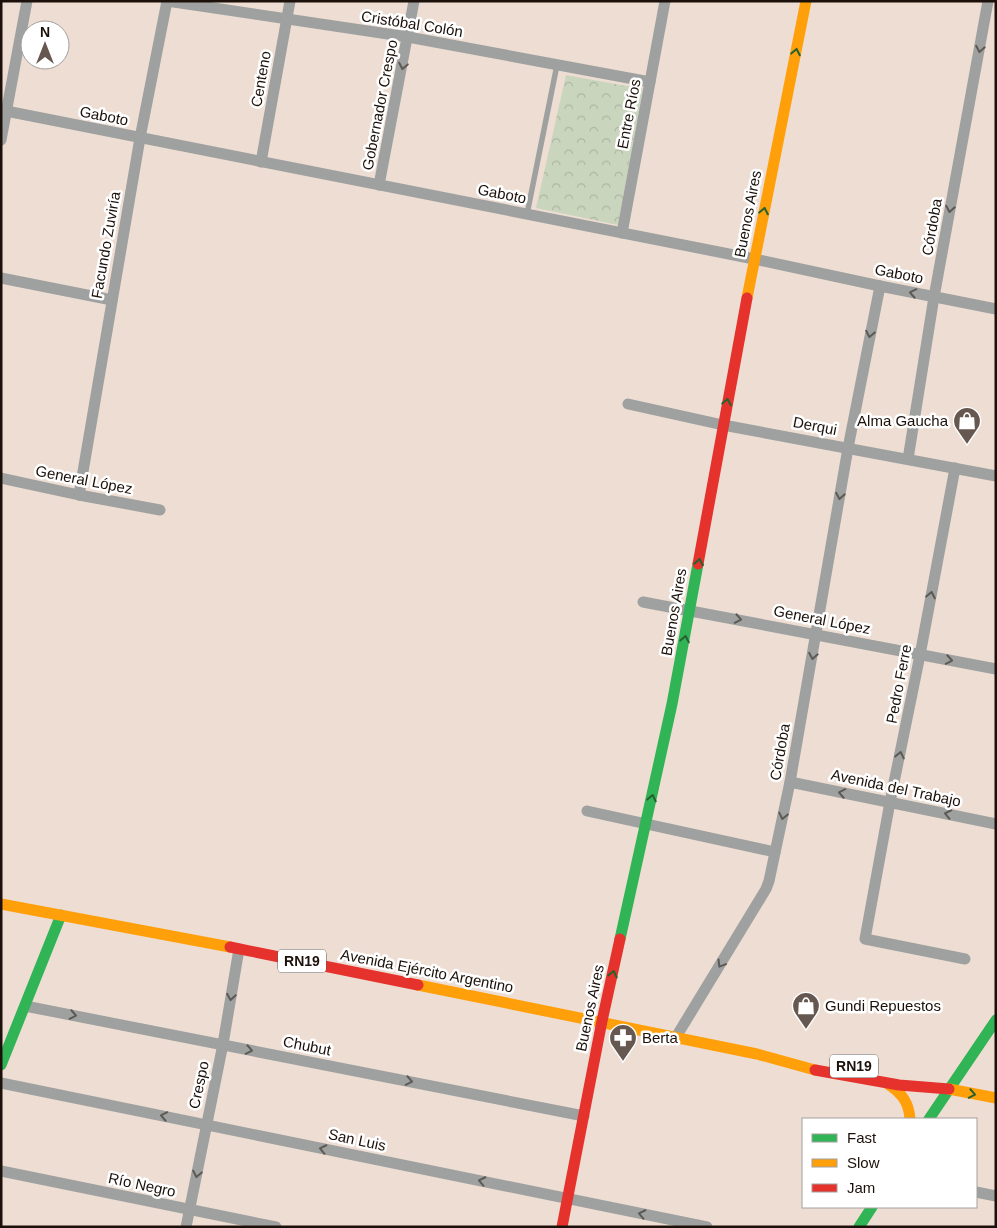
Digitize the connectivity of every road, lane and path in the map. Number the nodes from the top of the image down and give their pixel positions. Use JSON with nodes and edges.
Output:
{"nodes":[{"id":1,"x":27,"y":1,"type":"edge"},
{"id":2,"x":167,"y":1,"type":"edge"},
{"id":3,"x":290,"y":1,"type":"edge"},
{"id":4,"x":414,"y":1,"type":"edge"},
{"id":5,"x":666,"y":1,"type":"edge"},
{"id":6,"x":806,"y":1,"type":"edge"},
{"id":7,"x":988,"y":1,"type":"edge"},
{"id":8,"x":287,"y":19,"type":"junction"},
{"id":9,"x":408,"y":38,"type":"junction"},
{"id":10,"x":557,"y":65,"type":"junction"},
{"id":11,"x":650,"y":82,"type":"junction"},
{"id":12,"x":4,"y":111,"type":"edge"},
{"id":13,"x":140,"y":138,"type":"junction"},
{"id":14,"x":1,"y":140,"type":"edge"},
{"id":15,"x":261,"y":162,"type":"junction"},
{"id":16,"x":379,"y":185,"type":"junction"},
{"id":17,"x":527,"y":214,"type":"junction"},
{"id":18,"x":622,"y":233,"type":"junction"},
{"id":19,"x":754,"y":259,"type":"junction"},
{"id":20,"x":1,"y":278,"type":"edge"},
{"id":21,"x":880,"y":286,"type":"junction"},
{"id":22,"x":934,"y":297,"type":"junction"},
{"id":23,"x":112,"y":300,"type":"junction"},
{"id":24,"x":996,"y":309,"type":"edge"},
{"id":25,"x":628,"y":404,"type":"dead end"},
{"id":26,"x":723,"y":425,"type":"junction"},
{"id":27,"x":848,"y":448,"type":"junction"},
{"id":28,"x":908,"y":459,"type":"junction"},
{"id":29,"x":955,"y":468,"type":"junction"},
{"id":30,"x":996,"y":476,"type":"edge"},
{"id":31,"x":1,"y":478,"type":"edge"},
{"id":32,"x":79,"y":495,"type":"junction"},
{"id":33,"x":160,"y":510,"type":"dead end"},
{"id":34,"x":643,"y":602,"type":"dead end"},
{"id":35,"x":690,"y":610,"type":"junction"},
{"id":36,"x":817,"y":634,"type":"junction"},
{"id":37,"x":920,"y":655,"type":"junction"},
{"id":38,"x":996,"y":669,"type":"edge"},
{"id":39,"x":790,"y":782,"type":"junction"},
{"id":40,"x":890,"y":802,"type":"junction"},
{"id":41,"x":587,"y":811,"type":"dead end"},
{"id":42,"x":996,"y":824,"type":"edge"},
{"id":43,"x":646,"y":825,"type":"junction"},
{"id":44,"x":775,"y":852,"type":"junction"},
{"id":45,"x":1,"y":904,"type":"edge"},
{"id":46,"x":61,"y":915,"type":"junction"},
{"id":47,"x":239,"y":949,"type":"junction"},
{"id":48,"x":965,"y":958,"type":"dead end"},
{"id":49,"x":25,"y":1006,"type":"junction"},
{"id":50,"x":996,"y":1020,"type":"edge"},
{"id":51,"x":602,"y":1022,"type":"junction"},
{"id":52,"x":676,"y":1037,"type":"junction"},
{"id":53,"x":223,"y":1044,"type":"junction"},
{"id":54,"x":757,"y":1054,"type":"junction"},
{"id":55,"x":1,"y":1064,"type":"edge"},
{"id":56,"x":1,"y":1083,"type":"edge"},
{"id":57,"x":888,"y":1083,"type":"junction"},
{"id":58,"x":948,"y":1089,"type":"junction"},
{"id":59,"x":996,"y":1098,"type":"edge"},
{"id":60,"x":584,"y":1116,"type":"junction"},
{"id":61,"x":910,"y":1118,"type":"edge"},
{"id":62,"x":930,"y":1118,"type":"edge"},
{"id":63,"x":206,"y":1125,"type":"junction"},
{"id":64,"x":1,"y":1171,"type":"edge"},
{"id":65,"x":977,"y":1192,"type":"edge"},
{"id":66,"x":996,"y":1196,"type":"edge"},
{"id":67,"x":568,"y":1198,"type":"junction"},
{"id":68,"x":871,"y":1208,"type":"edge"},
{"id":69,"x":190,"y":1210,"type":"junction"},
{"id":70,"x":186,"y":1227,"type":"edge"},
{"id":71,"x":276,"y":1227,"type":"edge"},
{"id":72,"x":562,"y":1227,"type":"edge"},
{"id":73,"x":706,"y":1227,"type":"edge"},
{"id":74,"x":859,"y":1227,"type":"edge"}],
"edges":[{"from":1,"to":12,"type":"street"},
{"from":2,"to":8,"type":"street","name":"Cristóbal Colón"},
{"from":2,"to":13,"type":"street","name":"Facundo Zuviría"},
{"from":3,"to":8,"type":"street","name":"Centeno"},
{"from":4,"to":9,"type":"street","name":"Gobernador Crespo"},
{"from":5,"to":11,"type":"street","name":"Entre Ríos"},
{"from":19,"to":6,"type":"street","name":"Buenos Aires","one_way":true},
{"from":7,"to":22,"type":"street","name":"Córdoba","one_way":true},
{"from":8,"to":9,"type":"street","name":"Cristóbal Colón"},
{"from":8,"to":15,"type":"street","name":"Centeno"},
{"from":9,"to":10,"type":"street","name":"Cristóbal Colón"},
{"from":9,"to":16,"type":"street","name":"Gobernador Crespo","one_way":true},
{"from":10,"to":11,"type":"street","name":"Cristóbal Colón"},
{"from":10,"to":17,"type":"lane"},
{"from":11,"to":18,"type":"street","name":"Entre Ríos"},
{"from":12,"to":13,"type":"street","name":"Gaboto"},
{"from":12,"to":14,"type":"street"},
{"from":13,"to":15,"type":"street","name":"Gaboto"},
{"from":13,"to":23,"type":"street","name":"Facundo Zuviría"},
{"from":15,"to":16,"type":"street","name":"Gaboto"},
{"from":16,"to":17,"type":"street","name":"Gaboto"},
{"from":17,"to":18,"type":"street","name":"Gaboto"},
{"from":18,"to":19,"type":"street","name":"Gaboto"},
{"from":19,"to":21,"type":"street","name":"Gaboto"},
{"from":26,"to":19,"type":"street","name":"Buenos Aires","one_way":true},
{"from":20,"to":23,"type":"street"},
{"from":22,"to":21,"type":"street","name":"Gaboto","one_way":true},
{"from":21,"to":27,"type":"street","name":"Córdoba","one_way":true},
{"from":22,"to":24,"type":"street","name":"Gaboto"},
{"from":22,"to":28,"type":"street","name":"Córdoba"},
{"from":23,"to":32,"type":"street","name":"Facundo Zuviría"},
{"from":25,"to":26,"type":"street","name":"Derqui"},
{"from":26,"to":27,"type":"street","name":"Derqui"},
{"from":35,"to":26,"type":"street","name":"Buenos Aires","one_way":true},
{"from":27,"to":28,"type":"street","name":"Derqui"},
{"from":27,"to":36,"type":"street","name":"Córdoba","one_way":true},
{"from":28,"to":29,"type":"street","name":"Derqui"},
{"from":29,"to":30,"type":"street","name":"Derqui"},
{"from":37,"to":29,"type":"street","name":"Pedro Ferre","one_way":true},
{"from":31,"to":32,"type":"street","name":"General López"},
{"from":32,"to":33,"type":"street","name":"General López"},
{"from":34,"to":35,"type":"street","name":"General López"},
{"from":35,"to":36,"type":"street","name":"General López","one_way":true},
{"from":43,"to":35,"type":"street","name":"Buenos Aires","one_way":true},
{"from":36,"to":37,"type":"street","name":"General López"},
{"from":36,"to":39,"type":"street","name":"Córdoba","one_way":true},
{"from":37,"to":38,"type":"street","name":"General López","one_way":true},
{"from":40,"to":37,"type":"street","name":"Pedro Ferre","one_way":true},
{"from":40,"to":39,"type":"street","name":"Avenida del Trabajo","one_way":true},
{"from":39,"to":44,"type":"street","name":"Córdoba","one_way":true},
{"from":42,"to":40,"type":"street","name":"Avenida del Trabajo","one_way":true},
{"from":40,"to":48,"type":"street","name":"Pedro Ferre"},
{"from":41,"to":43,"type":"street"},
{"from":43,"to":44,"type":"street"},
{"from":51,"to":43,"type":"street","name":"Buenos Aires","one_way":true},
{"from":44,"to":52,"type":"street","name":"Córdoba","one_way":true},
{"from":45,"to":46,"type":"street","name":"Avenida Ejército Argentino","number":"RN19"},
{"from":46,"to":47,"type":"street","name":"Avenida Ejército Argentino","number":"RN19"},
{"from":46,"to":49,"type":"street"},
{"from":47,"to":51,"type":"street","name":"Avenida Ejército Argentino","number":"RN19"},
{"from":47,"to":53,"type":"street","name":"Crespo","one_way":true},
{"from":49,"to":53,"type":"street","name":"Chubut","one_way":true},
{"from":49,"to":55,"type":"street"},
{"from":50,"to":58,"type":"street"},
{"from":51,"to":52,"type":"street","name":"Avenida Ejército Argentino","number":"RN19"},
{"from":51,"to":60,"type":"street","name":"Buenos Aires"},
{"from":52,"to":54,"type":"street","name":"Avenida Ejército Argentino","number":"RN19"},
{"from":53,"to":60,"type":"street","name":"Chubut","one_way":true},
{"from":53,"to":63,"type":"street","name":"Crespo"},
{"from":54,"to":57,"type":"street","name":"Avenida Ejército Argentino","number":"RN19"},
{"from":54,"to":58,"type":"street","name":"Avenida Ejército Argentino","number":"RN19"},
{"from":63,"to":56,"type":"street","name":"San Luis","one_way":true},
{"from":57,"to":58,"type":"street","name":"Avenida Ejército Argentino","number":"RN19"},
{"from":57,"to":61,"type":"street"},
{"from":58,"to":59,"type":"street","one_way":true},
{"from":58,"to":62,"type":"street"},
{"from":60,"to":67,"type":"street","name":"Buenos Aires"},
{"from":67,"to":63,"type":"street","name":"San Luis","one_way":true},
{"from":63,"to":69,"type":"street","name":"Crespo","one_way":true},
{"from":64,"to":69,"type":"street","name":"Río Negro"},
{"from":65,"to":66,"type":"street"},
{"from":67,"to":72,"type":"street","name":"Buenos Aires"},
{"from":73,"to":67,"type":"street","name":"San Luis","one_way":true},
{"from":68,"to":74,"type":"street"},
{"from":69,"to":70,"type":"street","name":"Crespo"},
{"from":69,"to":71,"type":"street","name":"Río Negro"}]}
